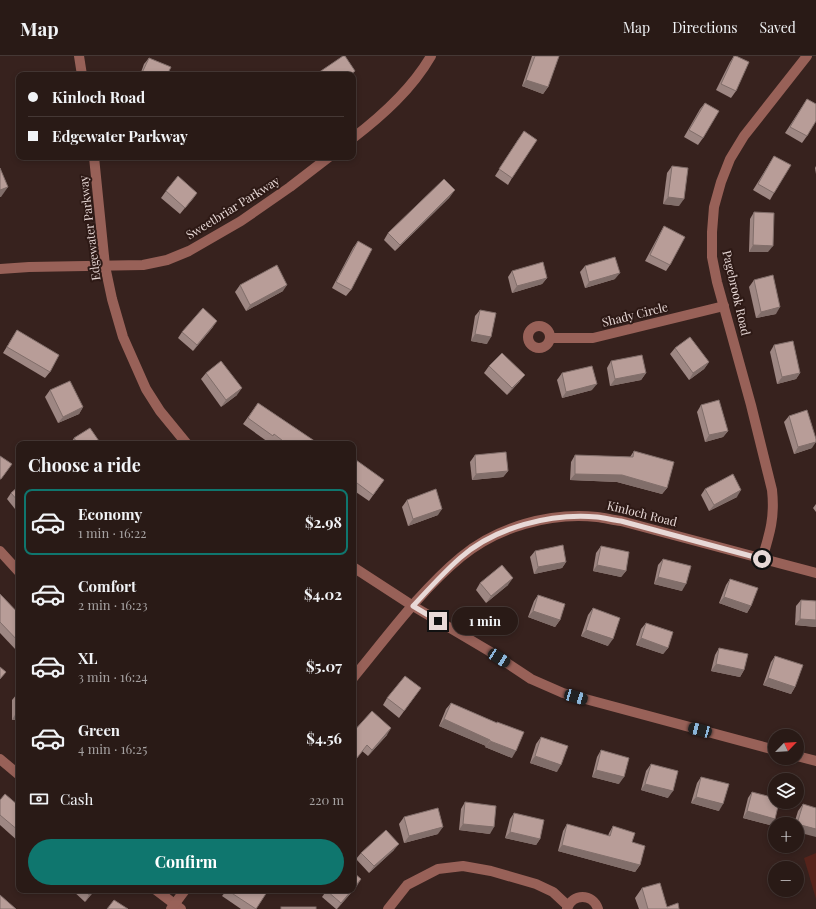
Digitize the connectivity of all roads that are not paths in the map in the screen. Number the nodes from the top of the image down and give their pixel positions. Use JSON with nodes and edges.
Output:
{"nodes":[{"id":1,"x":79,"y":56,"type":"edge"},
{"id":2,"x":431,"y":56,"type":"edge"},
{"id":3,"x":807,"y":56,"type":"edge"},
{"id":4,"x":82,"y":72,"type":"edge"},
{"id":5,"x":356,"y":136,"type":"edge"},
{"id":6,"x":94,"y":160,"type":"edge"},
{"id":7,"x":324,"y":160,"type":"edge"},
{"id":8,"x":105,"y":266,"type":"junction"},
{"id":9,"x":0,"y":269,"type":"edge"},
{"id":10,"x":724,"y":306,"type":"junction"},
{"id":11,"x":551,"y":338,"type":"dead end"},
{"id":12,"x":185,"y":441,"type":"edge"},
{"id":13,"x":0,"y":551,"type":"edge"},
{"id":14,"x":762,"y":559,"type":"junction"},
{"id":15,"x":16,"y":569,"type":"edge"},
{"id":16,"x":356,"y":569,"type":"edge"},
{"id":17,"x":816,"y":573,"type":"edge"},
{"id":18,"x":413,"y":606,"type":"junction"},
{"id":19,"x":356,"y":674,"type":"edge"},
{"id":20,"x":768,"y":748,"type":"edge"},
{"id":21,"x":804,"y":758,"type":"edge"},
{"id":22,"x":0,"y":759,"type":"edge"},
{"id":23,"x":816,"y":761,"type":"edge"},
{"id":24,"x":16,"y":772,"type":"edge"},
{"id":25,"x":160,"y":893,"type":"edge"},
{"id":26,"x":183,"y":893,"type":"edge"},
{"id":27,"x":176,"y":907,"type":"edge"},
{"id":28,"x":567,"y":908,"type":"edge"},
{"id":29,"x":388,"y":909,"type":"edge"},
{"id":30,"x":598,"y":909,"type":"edge"}],
"edges":[{"from":1,"to":4,"type":"street"},
{"from":2,"to":5,"type":"street"},
{"from":3,"to":10,"type":"street","name":"Pagebrook Road"},
{"from":6,"to":8,"type":"street","name":"Edgewater Parkway"},
{"from":7,"to":8,"type":"street","name":"Sweetbriar Parkway"},
{"from":8,"to":9,"type":"street","name":"Sweetbriar Parkway"},
{"from":8,"to":12,"type":"street","name":"Edgewater Parkway"},
{"from":10,"to":11,"type":"street","name":"Shady Circle"},
{"from":10,"to":14,"type":"street","name":"Pagebrook Road"},
{"from":13,"to":15,"type":"street"},
{"from":14,"to":17,"type":"street","name":"Kinloch Road"},
{"from":14,"to":18,"type":"street","name":"Kinloch Road"},
{"from":16,"to":18,"type":"street"},
{"from":18,"to":19,"type":"street","name":"Kinloch Road"},
{"from":18,"to":20,"type":"street"},
{"from":21,"to":23,"type":"street"},
{"from":22,"to":24,"type":"street"},
{"from":25,"to":27,"type":"street"},
{"from":26,"to":27,"type":"street"},
{"from":28,"to":29,"type":"street"},
{"from":28,"to":30,"type":"street"}]}
